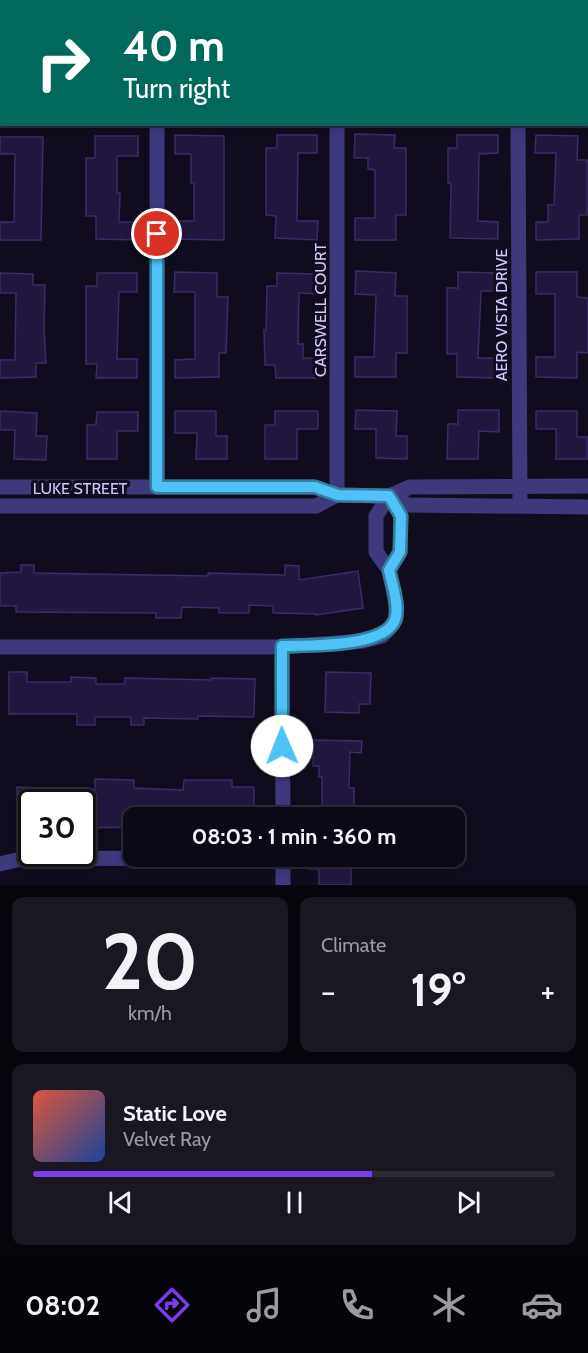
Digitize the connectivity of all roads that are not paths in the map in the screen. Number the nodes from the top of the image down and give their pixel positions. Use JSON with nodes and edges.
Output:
{"nodes":[{"id":1,"x":157,"y":126,"type":"edge"},
{"id":2,"x":338,"y":126,"type":"edge"},
{"id":3,"x":518,"y":126,"type":"edge"},
{"id":4,"x":519,"y":486,"type":"junction"},
{"id":5,"x":588,"y":486,"type":"edge"},
{"id":6,"x":0,"y":487,"type":"edge"},
{"id":7,"x":157,"y":487,"type":"junction"},
{"id":8,"x":338,"y":495,"type":"junction"},
{"id":9,"x":389,"y":496,"type":"junction"},
{"id":10,"x":0,"y":506,"type":"edge"},
{"id":11,"x":520,"y":506,"type":"junction"},
{"id":12,"x":588,"y":507,"type":"edge"},
{"id":13,"x":389,"y":570,"type":"junction"},
{"id":14,"x":282,"y":646,"type":"junction"},
{"id":15,"x":0,"y":647,"type":"edge"},
{"id":16,"x":283,"y":807,"type":"edge"},
{"id":17,"x":123,"y":858,"type":"edge"},
{"id":18,"x":0,"y":864,"type":"edge"},
{"id":19,"x":283,"y":867,"type":"edge"},
{"id":20,"x":283,"y":885,"type":"edge"}],
"edges":[{"from":1,"to":7,"type":"street"},
{"from":2,"to":8,"type":"street","name":"CARSWELL COURT"},
{"from":3,"to":4,"type":"street","name":"AERO VISTA DRIVE"},
{"from":4,"to":5,"type":"street","name":"LUKE STREET"},
{"from":4,"to":9,"type":"street","name":"LUKE STREET"},
{"from":4,"to":11,"type":"street","name":"AERO VISTA DRIVE"},
{"from":6,"to":7,"type":"street","name":"LUKE STREET"},
{"from":7,"to":8,"type":"street","name":"LUKE STREET"},
{"from":8,"to":9,"type":"street","name":"LUKE STREET"},
{"from":8,"to":10,"type":"street","name":"LUKE STREET"},
{"from":9,"to":11,"type":"street","name":"LUKE STREET"},
{"from":9,"to":13,"type":"street"},
{"from":9,"to":13,"type":"street"},
{"from":11,"to":12,"type":"street","name":"LUKE STREET"},
{"from":13,"to":14,"type":"street"},
{"from":14,"to":15,"type":"street"},
{"from":14,"to":16,"type":"street"},
{"from":17,"to":18,"type":"street"},
{"from":19,"to":20,"type":"street"}]}
